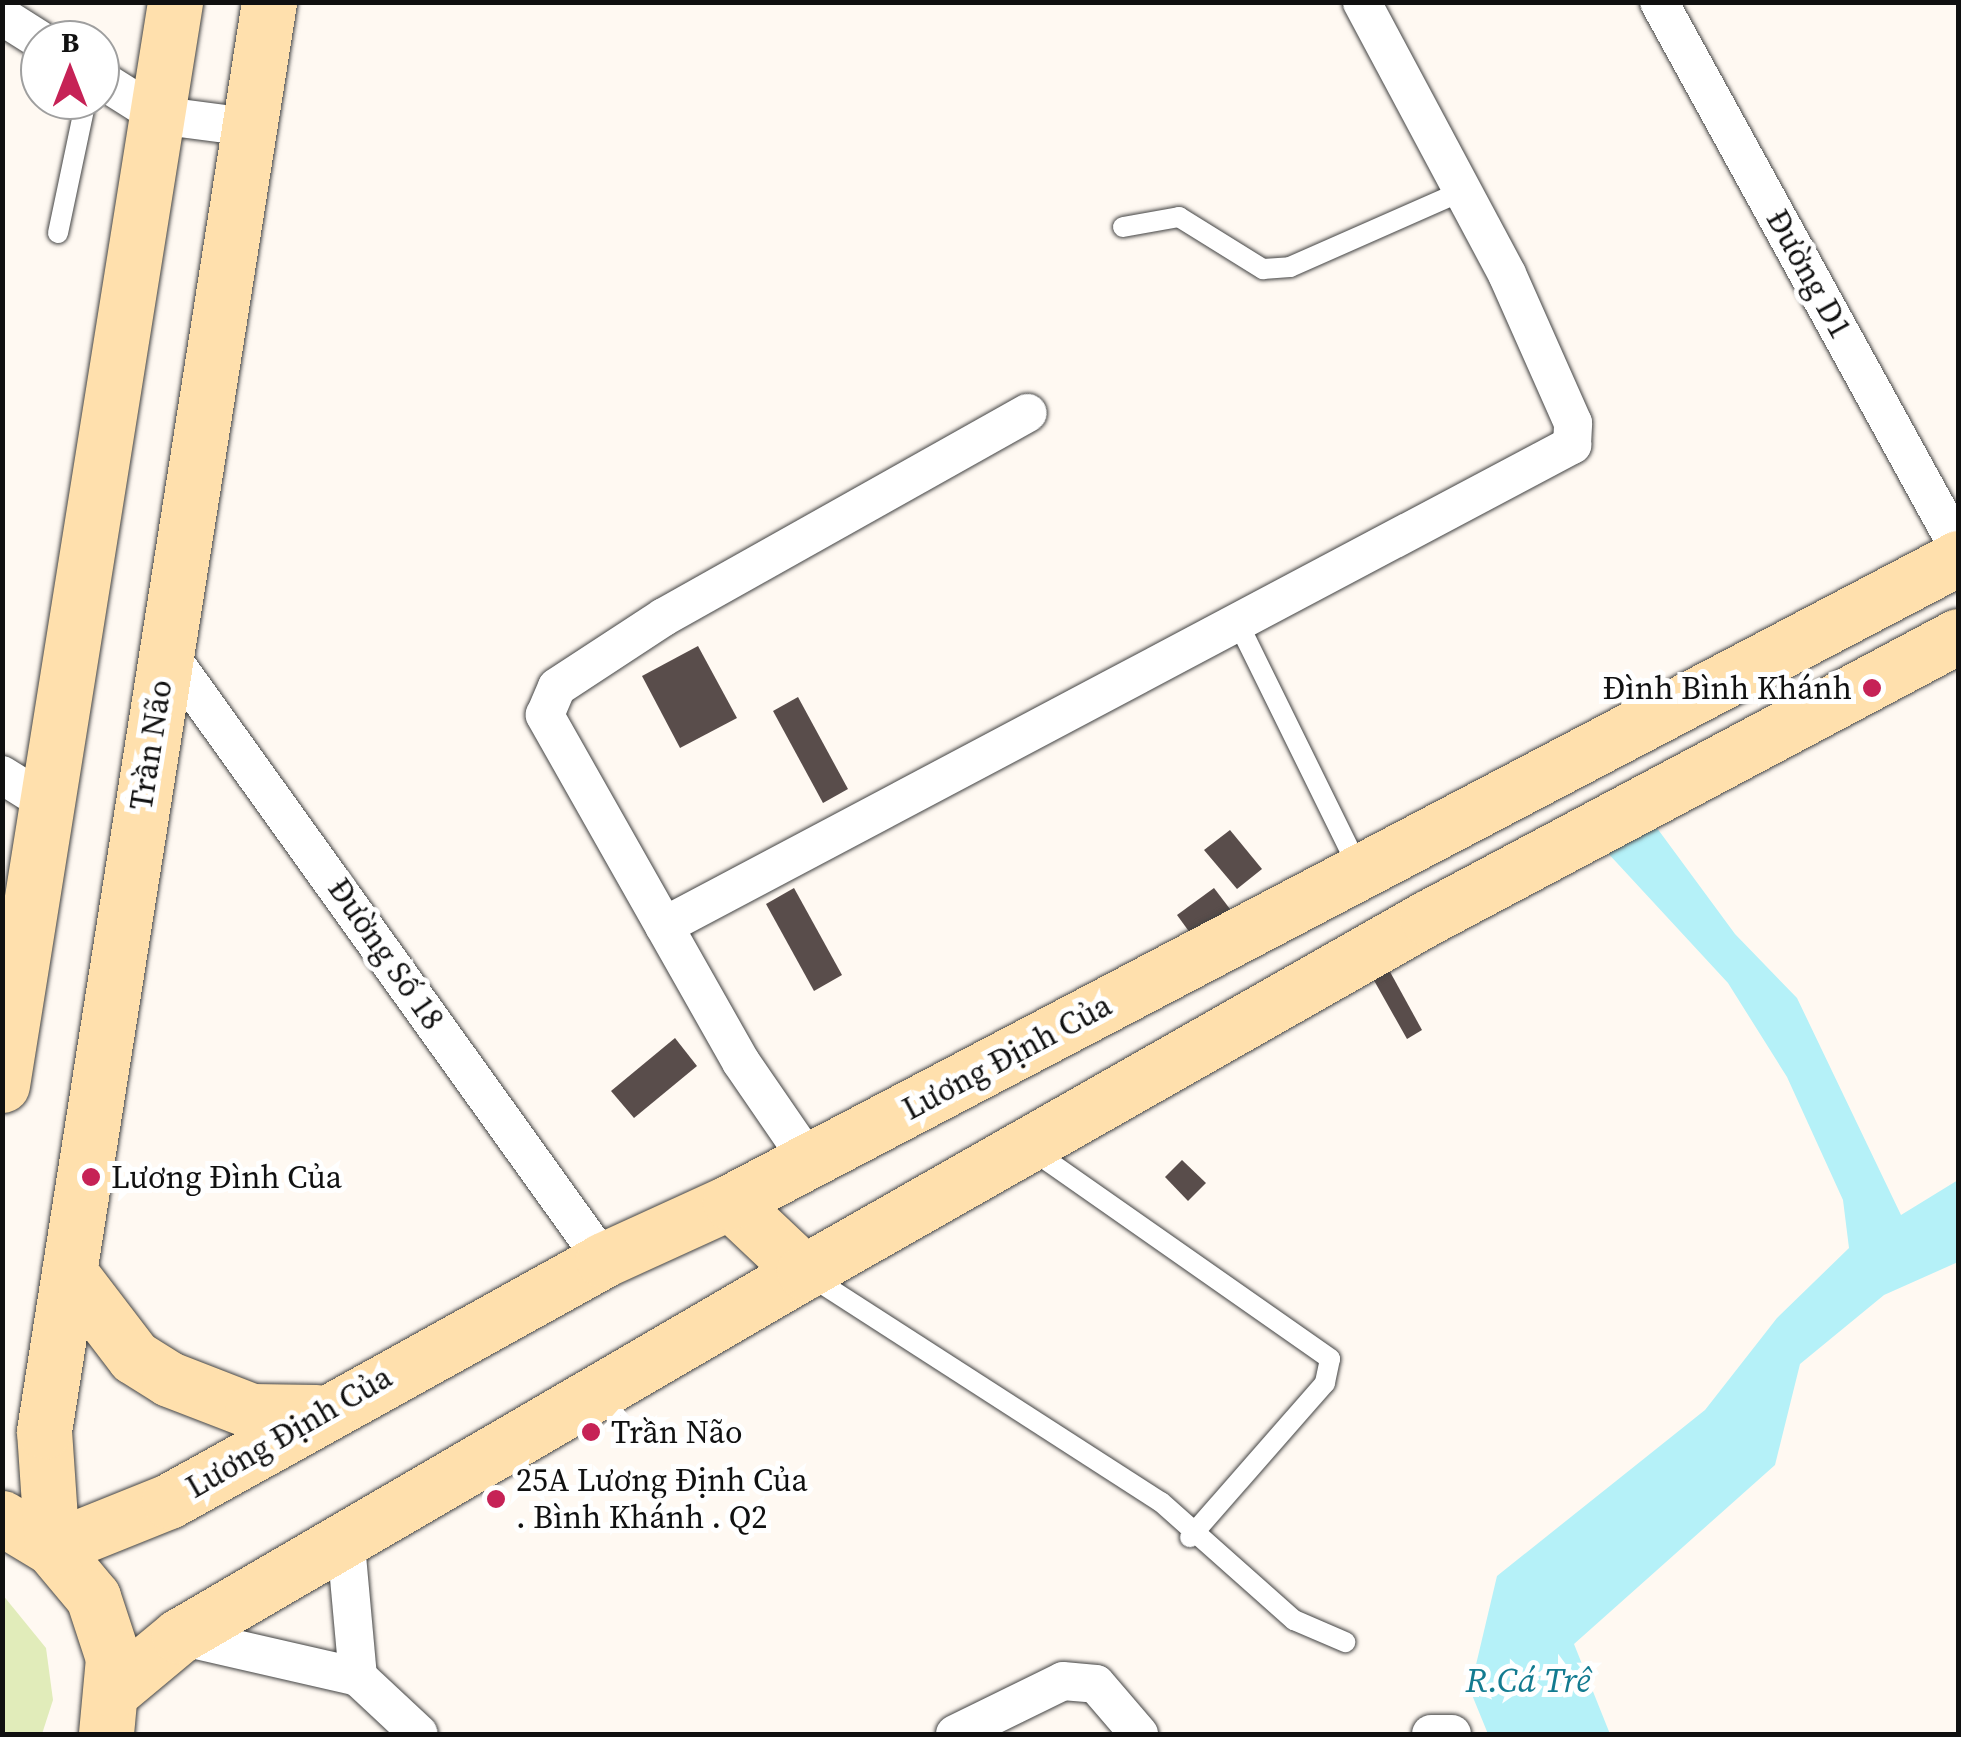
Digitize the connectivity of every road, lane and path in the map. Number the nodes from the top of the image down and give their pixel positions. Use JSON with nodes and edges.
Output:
{"nodes":[{"id":1,"x":175,"y":2,"type":"edge"},
{"id":2,"x":268,"y":2,"type":"edge"},
{"id":3,"x":1362,"y":2,"type":"edge"},
{"id":4,"x":1674,"y":7,"type":"edge"},
{"id":5,"x":120,"y":92,"type":"edge"},
{"id":6,"x":157,"y":115,"type":"junction"},
{"id":7,"x":82,"y":120,"type":"edge"},
{"id":8,"x":248,"y":126,"type":"junction"},
{"id":9,"x":1462,"y":191,"type":"junction"},
{"id":10,"x":1123,"y":226,"type":"dead end"},
{"id":11,"x":58,"y":233,"type":"dead end"},
{"id":12,"x":1028,"y":413,"type":"dead end"},
{"id":13,"x":1958,"y":547,"type":"edge"},
{"id":14,"x":1958,"y":558,"type":"edge"},
{"id":15,"x":1240,"y":629,"type":"junction"},
{"id":16,"x":1958,"y":636,"type":"edge"},
{"id":17,"x":165,"y":649,"type":"junction"},
{"id":18,"x":2,"y":775,"type":"edge"},
{"id":19,"x":50,"y":805,"type":"junction"},
{"id":20,"x":1360,"y":872,"type":"junction"},
{"id":21,"x":664,"y":926,"type":"junction"},
{"id":22,"x":2,"y":1085,"type":"edge"},
{"id":23,"x":1026,"y":1146,"type":"junction"},
{"id":24,"x":809,"y":1161,"type":"junction"},
{"id":25,"x":730,"y":1202,"type":"junction"},
{"id":26,"x":603,"y":1260,"type":"junction"},
{"id":27,"x":70,"y":1272,"type":"junction"},
{"id":28,"x":804,"y":1272,"type":"junction"},
{"id":29,"x":316,"y":1412,"type":"junction"},
{"id":30,"x":2,"y":1518,"type":"edge"},
{"id":31,"x":1190,"y":1537,"type":"junction"},
{"id":32,"x":346,"y":1545,"type":"junction"},
{"id":33,"x":52,"y":1548,"type":"junction"},
{"id":34,"x":179,"y":1636,"type":"junction"},
{"id":35,"x":1345,"y":1642,"type":"dead end"},
{"id":36,"x":358,"y":1676,"type":"junction"},
{"id":37,"x":110,"y":1712,"type":"edge"},
{"id":38,"x":419,"y":1734,"type":"edge"},
{"id":39,"x":955,"y":1734,"type":"edge"},
{"id":40,"x":1139,"y":1734,"type":"edge"},
{"id":41,"x":1431,"y":1734,"type":"edge"},
{"id":42,"x":1452,"y":1734,"type":"edge"}],
"edges":[{"from":1,"to":6,"type":"main road"},
{"from":2,"to":8,"type":"main road","name":"Trần Não"},
{"from":3,"to":9,"type":"street"},
{"from":4,"to":13,"type":"street","name":"Đường D1"},
{"from":5,"to":6,"type":"street"},
{"from":6,"to":8,"type":"street"},
{"from":6,"to":19,"type":"main road"},
{"from":7,"to":11,"type":"lane"},
{"from":8,"to":17,"type":"main road","name":"Trần Não"},
{"from":9,"to":10,"type":"lane"},
{"from":9,"to":15,"type":"street"},
{"from":12,"to":21,"type":"street"},
{"from":14,"to":20,"type":"main road","name":"Lương Định Của"},
{"from":15,"to":20,"type":"lane"},
{"from":15,"to":21,"type":"street"},
{"from":16,"to":23,"type":"main road"},
{"from":17,"to":26,"type":"street","name":"Đường Số 18"},
{"from":17,"to":27,"type":"main road","name":"Trần Não"},
{"from":18,"to":19,"type":"street"},
{"from":19,"to":22,"type":"main road"},
{"from":20,"to":24,"type":"main road","name":"Lương Định Của"},
{"from":21,"to":24,"type":"street"},
{"from":23,"to":28,"type":"main road"},
{"from":23,"to":31,"type":"lane"},
{"from":24,"to":25,"type":"main road","name":"Lương Định Của"},
{"from":25,"to":26,"type":"main road","name":"Lương Định Của"},
{"from":25,"to":28,"type":"main road"},
{"from":26,"to":29,"type":"main road","name":"Lương Định Của"},
{"from":27,"to":29,"type":"main road"},
{"from":27,"to":33,"type":"main road","name":"Trần Não"},
{"from":28,"to":31,"type":"lane"},
{"from":28,"to":32,"type":"main road"},
{"from":29,"to":33,"type":"main road","name":"Lương Định Của"},
{"from":30,"to":33,"type":"main road"},
{"from":31,"to":35,"type":"lane"},
{"from":32,"to":34,"type":"main road"},
{"from":32,"to":36,"type":"street"},
{"from":33,"to":37,"type":"main road"},
{"from":34,"to":36,"type":"street"},
{"from":34,"to":37,"type":"main road"},
{"from":36,"to":38,"type":"street"},
{"from":39,"to":40,"type":"street"},
{"from":41,"to":42,"type":"street"}]}
